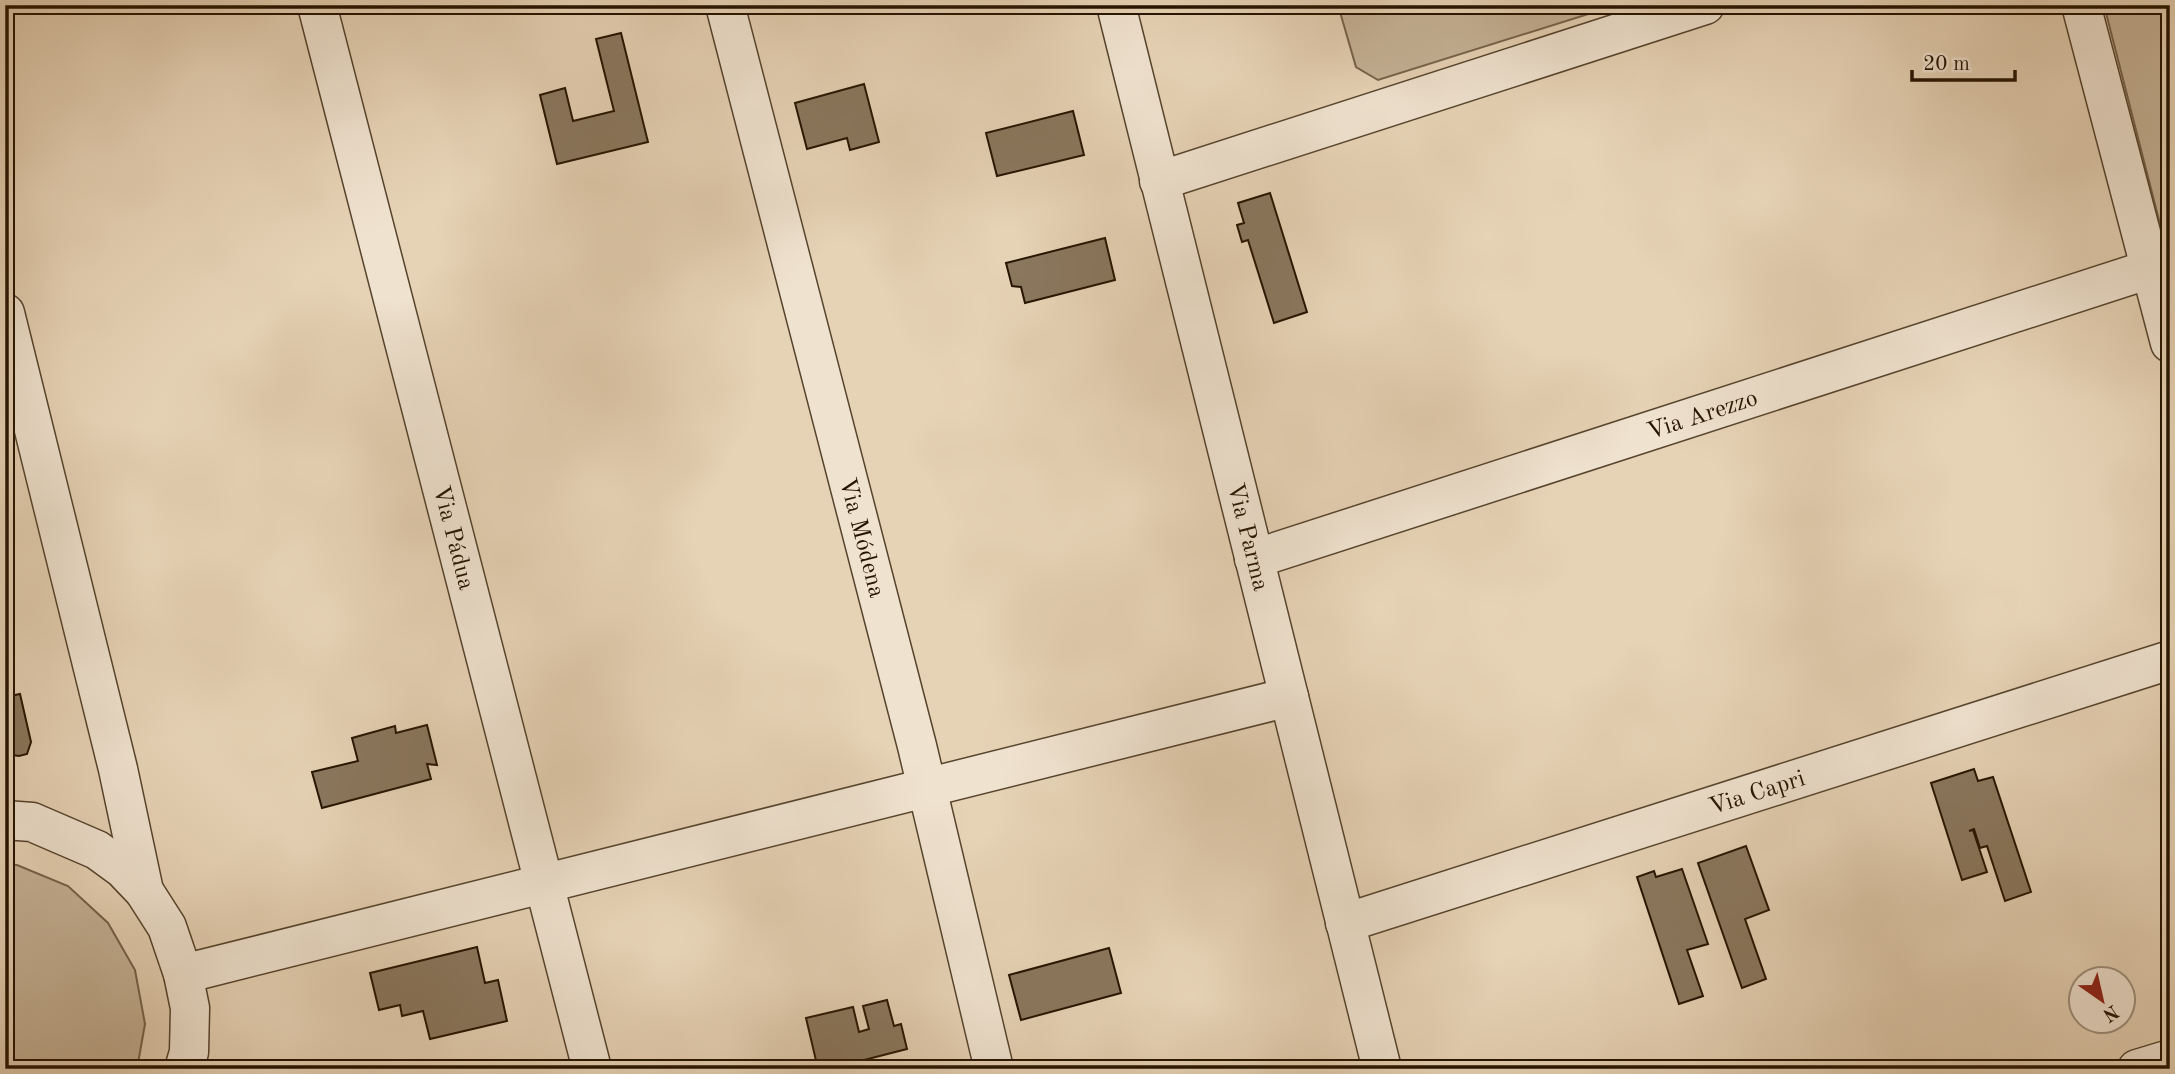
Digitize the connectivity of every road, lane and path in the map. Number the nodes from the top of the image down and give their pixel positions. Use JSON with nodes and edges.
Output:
{"nodes":[{"id":1,"x":317,"y":5,"type":"edge"},
{"id":2,"x":724,"y":5,"type":"edge"},
{"id":3,"x":1116,"y":5,"type":"edge"},
{"id":4,"x":1705,"y":5,"type":"edge"},
{"id":5,"x":2081,"y":5,"type":"edge"},
{"id":6,"x":1159,"y":181,"type":"junction"},
{"id":7,"x":2150,"y":269,"type":"junction"},
{"id":8,"x":5,"y":313,"type":"edge"},
{"id":9,"x":2170,"y":343,"type":"edge"},
{"id":10,"x":1254,"y":559,"type":"junction"},
{"id":11,"x":2170,"y":660,"type":"edge"},
{"id":12,"x":1289,"y":697,"type":"junction"},
{"id":13,"x":118,"y":769,"type":"junction"},
{"id":14,"x":928,"y":788,"type":"junction"},
{"id":15,"x":5,"y":820,"type":"edge"},
{"id":16,"x":97,"y":850,"type":"junction"},
{"id":17,"x":545,"y":883,"type":"junction"},
{"id":18,"x":144,"y":891,"type":"junction"},
{"id":19,"x":1345,"y":923,"type":"junction"},
{"id":20,"x":183,"y":974,"type":"junction"},
{"id":21,"x":2170,"y":1059,"type":"edge"},
{"id":22,"x":189,"y":1063,"type":"edge"},
{"id":23,"x":592,"y":1069,"type":"edge"},
{"id":24,"x":993,"y":1069,"type":"edge"},
{"id":25,"x":1382,"y":1069,"type":"edge"},
{"id":26,"x":2137,"y":1069,"type":"edge"}],
"edges":[{"from":1,"to":17,"type":"street","name":"Via Pádua"},
{"from":2,"to":14,"type":"street","name":"Via Módena"},
{"from":3,"to":6,"type":"street","name":"Via Parma"},
{"from":4,"to":6,"type":"street"},
{"from":5,"to":7,"type":"street"},
{"from":6,"to":10,"type":"street","name":"Via Parma"},
{"from":7,"to":9,"type":"street"},
{"from":7,"to":10,"type":"street","name":"Via Arezzo"},
{"from":8,"to":13,"type":"street"},
{"from":10,"to":12,"type":"street","name":"Via Parma"},
{"from":11,"to":19,"type":"street","name":"Via Capri"},
{"from":12,"to":14,"type":"street"},
{"from":12,"to":19,"type":"street","name":"Via Parma"},
{"from":13,"to":16,"type":"street"},
{"from":13,"to":18,"type":"street"},
{"from":14,"to":17,"type":"street"},
{"from":14,"to":24,"type":"street","name":"Via Módena"},
{"from":15,"to":16,"type":"street"},
{"from":16,"to":18,"type":"street"},
{"from":17,"to":20,"type":"street"},
{"from":17,"to":23,"type":"street","name":"Via Pádua"},
{"from":18,"to":20,"type":"street"},
{"from":19,"to":25,"type":"street","name":"Via Parma"},
{"from":20,"to":22,"type":"street"},
{"from":21,"to":26,"type":"street"}]}
